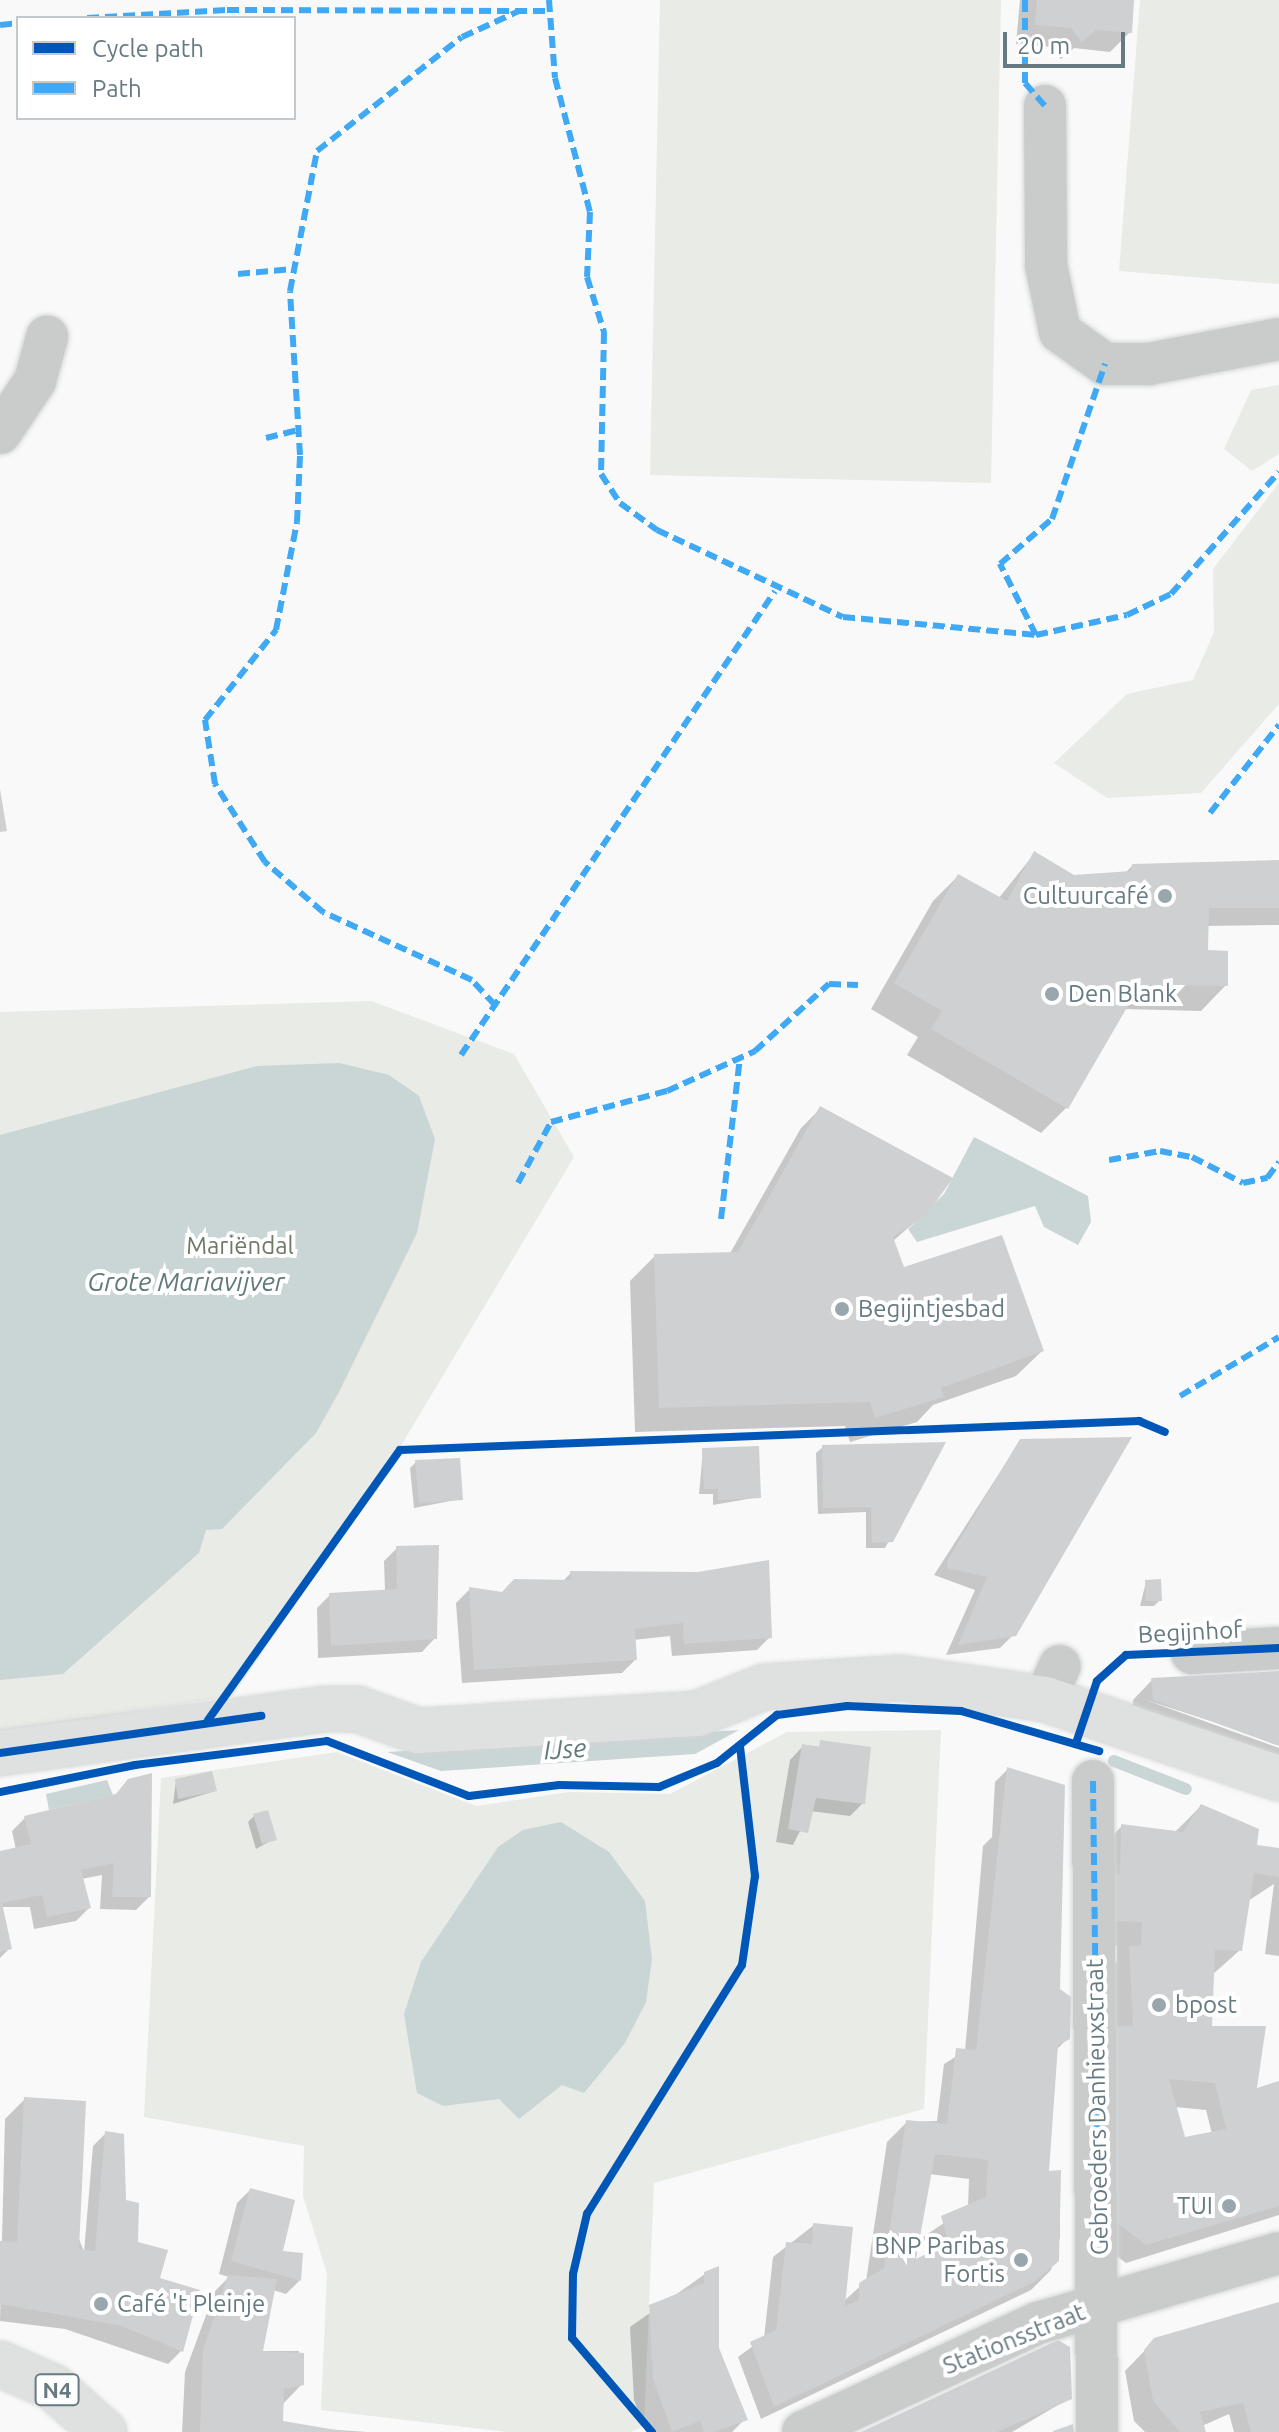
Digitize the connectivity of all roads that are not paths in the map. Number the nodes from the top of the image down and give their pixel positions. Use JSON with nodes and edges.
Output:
{"nodes":[{"id":1,"x":1045,"y":106,"type":"dead end"},
{"id":2,"x":47,"y":337,"type":"dead end"},
{"id":3,"x":1279,"y":339,"type":"edge"},
{"id":4,"x":0,"y":433,"type":"edge"},
{"id":5,"x":1279,"y":1648,"type":"edge"},
{"id":6,"x":1192,"y":1653,"type":"dead end"},
{"id":7,"x":0,"y":1753,"type":"edge"},
{"id":8,"x":1279,"y":1778,"type":"edge"},
{"id":9,"x":1093,"y":1781,"type":"dead end"},
{"id":10,"x":1279,"y":2253,"type":"edge"},
{"id":11,"x":1099,"y":2304,"type":"junction"},
{"id":12,"x":0,"y":2364,"type":"edge"},
{"id":13,"x":104,"y":2432,"type":"edge"},
{"id":14,"x":803,"y":2432,"type":"edge"},
{"id":15,"x":1097,"y":2432,"type":"edge"}],
"edges":[{"from":1,"to":3,"type":"street"},
{"from":2,"to":4,"type":"street"},
{"from":5,"to":6,"type":"street","name":"Begijnhof"},
{"from":7,"to":8,"type":"main road"},
{"from":9,"to":11,"type":"street","name":"Gebroeders Danhieuxstraat"},
{"from":10,"to":11,"type":"street","name":"Stationsstraat"},
{"from":11,"to":14,"type":"street","name":"Stationsstraat"},
{"from":11,"to":15,"type":"street","name":"Gebroeders Danhieuxstraat"},
{"from":12,"to":13,"type":"main road","number":"N4"}]}
